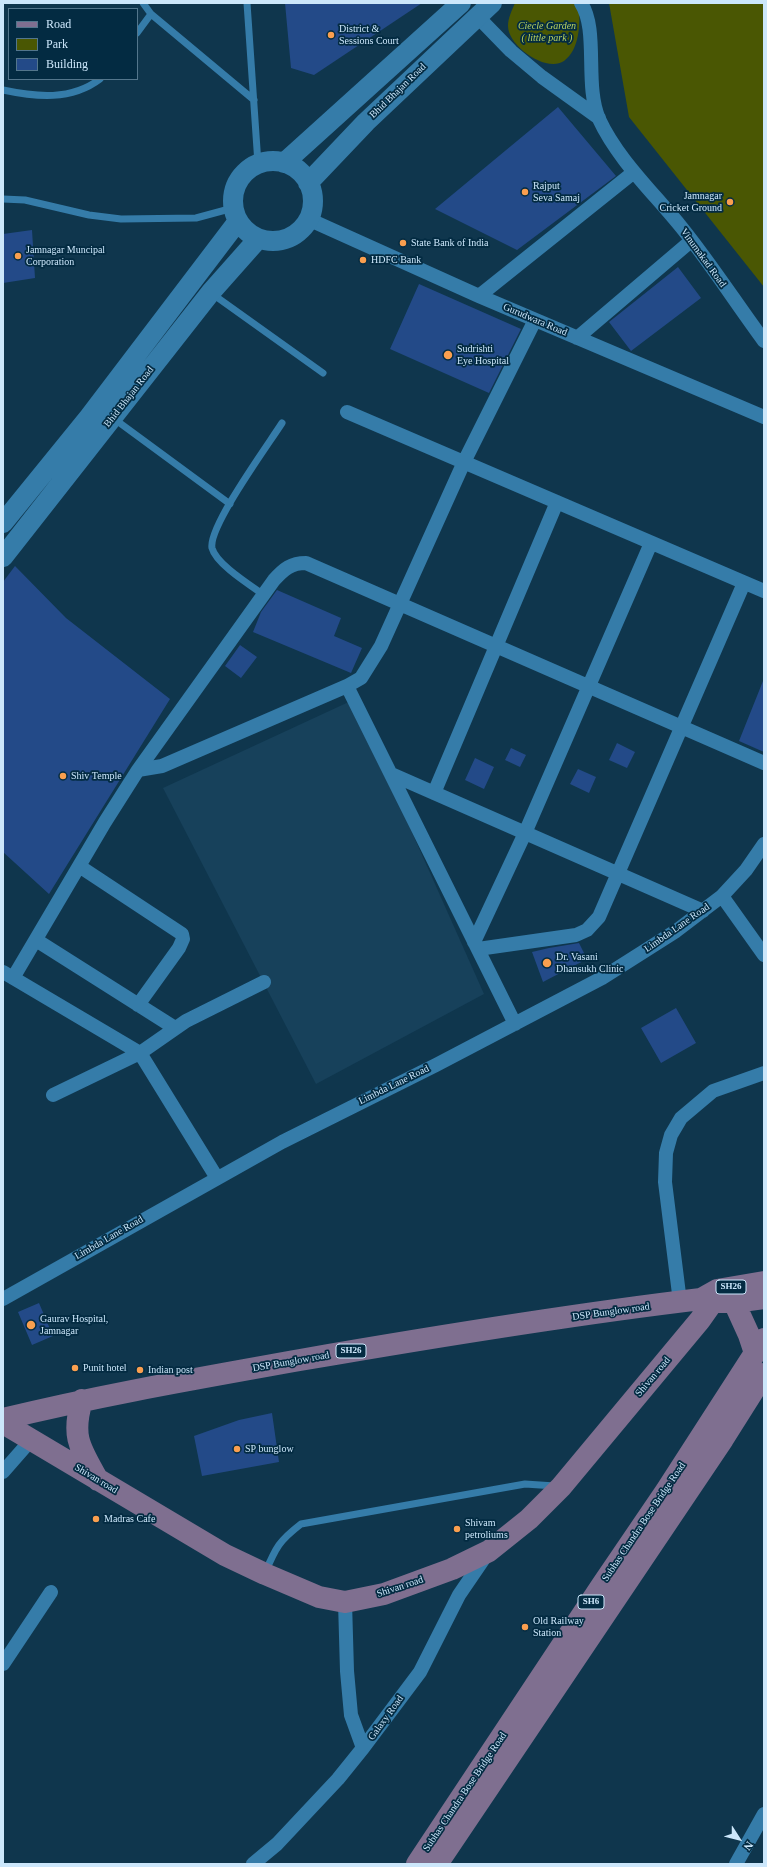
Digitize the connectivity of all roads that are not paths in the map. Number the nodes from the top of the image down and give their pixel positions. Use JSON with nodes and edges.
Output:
{"nodes":[{"id":1,"x":143,"y":3,"type":"edge"},
{"id":2,"x":247,"y":3,"type":"edge"},
{"id":3,"x":461,"y":3,"type":"edge"},
{"id":4,"x":492,"y":3,"type":"edge"},
{"id":5,"x":583,"y":4,"type":"edge"},
{"id":6,"x":151,"y":14,"type":"junction"},
{"id":7,"x":477,"y":16,"type":"junction"},
{"id":8,"x":138,"y":32,"type":"edge"},
{"id":9,"x":99,"y":80,"type":"edge"},
{"id":10,"x":3,"y":90,"type":"edge"},
{"id":11,"x":254,"y":100,"type":"junction"},
{"id":12,"x":599,"y":118,"type":"junction"},
{"id":13,"x":284,"y":162,"type":"junction"},
{"id":14,"x":258,"y":164,"type":"junction"},
{"id":15,"x":634,"y":172,"type":"junction"},
{"id":16,"x":308,"y":183,"type":"junction"},
{"id":17,"x":3,"y":199,"type":"edge"},
{"id":18,"x":235,"y":215,"type":"junction"},
{"id":19,"x":308,"y":219,"type":"junction"},
{"id":20,"x":258,"y":239,"type":"junction"},
{"id":21,"x":691,"y":241,"type":"junction"},
{"id":22,"x":211,"y":292,"type":"junction"},
{"id":23,"x":479,"y":296,"type":"junction"},
{"id":24,"x":535,"y":320,"type":"junction"},
{"id":25,"x":577,"y":338,"type":"junction"},
{"id":26,"x":764,"y":341,"type":"edge"},
{"id":27,"x":323,"y":373,"type":"dead end"},
{"id":28,"x":348,"y":412,"type":"dead end"},
{"id":29,"x":764,"y":416,"type":"edge"},
{"id":30,"x":113,"y":418,"type":"junction"},
{"id":31,"x":282,"y":423,"type":"dead end"},
{"id":32,"x":464,"y":462,"type":"junction"},
{"id":33,"x":557,"y":502,"type":"junction"},
{"id":34,"x":230,"y":504,"type":"junction"},
{"id":35,"x":3,"y":523,"type":"edge"},
{"id":36,"x":651,"y":543,"type":"junction"},
{"id":37,"x":3,"y":557,"type":"edge"},
{"id":38,"x":744,"y":583,"type":"junction"},
{"id":39,"x":764,"y":591,"type":"edge"},
{"id":40,"x":264,"y":595,"type":"junction"},
{"id":41,"x":400,"y":605,"type":"junction"},
{"id":42,"x":495,"y":646,"type":"junction"},
{"id":43,"x":348,"y":686,"type":"junction"},
{"id":44,"x":588,"y":687,"type":"junction"},
{"id":45,"x":681,"y":727,"type":"junction"},
{"id":46,"x":764,"y":763,"type":"edge"},
{"id":47,"x":138,"y":770,"type":"junction"},
{"id":48,"x":391,"y":774,"type":"junction"},
{"id":49,"x":434,"y":793,"type":"junction"},
{"id":50,"x":525,"y":833,"type":"junction"},
{"id":51,"x":763,"y":846,"type":"edge"},
{"id":52,"x":79,"y":866,"type":"junction"},
{"id":53,"x":617,"y":873,"type":"junction"},
{"id":54,"x":722,"y":896,"type":"junction"},
{"id":55,"x":702,"y":911,"type":"junction"},
{"id":56,"x":36,"y":940,"type":"junction"},
{"id":57,"x":476,"y":945,"type":"junction"},
{"id":58,"x":764,"y":955,"type":"edge"},
{"id":59,"x":8,"y":975,"type":"edge"},
{"id":60,"x":264,"y":982,"type":"dead end"},
{"id":61,"x":138,"y":1005,"type":"junction"},
{"id":62,"x":515,"y":1024,"type":"junction"},
{"id":63,"x":175,"y":1028,"type":"junction"},
{"id":64,"x":140,"y":1053,"type":"junction"},
{"id":65,"x":764,"y":1073,"type":"edge"},
{"id":66,"x":53,"y":1095,"type":"dead end"},
{"id":67,"x":218,"y":1178,"type":"junction"},
{"id":68,"x":764,"y":1282,"type":"edge"},
{"id":69,"x":764,"y":1298,"type":"edge"},
{"id":70,"x":3,"y":1299,"type":"edge"},
{"id":71,"x":709,"y":1299,"type":"junction"},
{"id":72,"x":760,"y":1346,"type":"edge"},
{"id":73,"x":764,"y":1374,"type":"edge"},
{"id":74,"x":82,"y":1400,"type":"junction"},
{"id":75,"x":7,"y":1415,"type":"edge"},
{"id":76,"x":31,"y":1440,"type":"junction"},
{"id":77,"x":3,"y":1472,"type":"edge"},
{"id":78,"x":99,"y":1481,"type":"junction"},
{"id":79,"x":561,"y":1486,"type":"junction"},
{"id":80,"x":489,"y":1551,"type":"junction"},
{"id":81,"x":265,"y":1574,"type":"junction"},
{"id":82,"x":51,"y":1592,"type":"dead end"},
{"id":83,"x":345,"y":1602,"type":"junction"},
{"id":84,"x":3,"y":1664,"type":"edge"},
{"id":85,"x":363,"y":1748,"type":"junction"},
{"id":86,"x":764,"y":1814,"type":"edge"},
{"id":87,"x":253,"y":1864,"type":"edge"},
{"id":88,"x":417,"y":1864,"type":"edge"},
{"id":89,"x":437,"y":1864,"type":"edge"},
{"id":90,"x":736,"y":1864,"type":"edge"}],
"edges":[{"from":1,"to":6,"type":"lane"},
{"from":2,"to":11,"type":"lane"},
{"from":3,"to":13,"type":"main road"},
{"from":4,"to":7,"type":"main road","name":"Bhid Bhajan Road"},
{"from":5,"to":12,"type":"street","name":"Vinumakad Road"},
{"from":6,"to":8,"type":"lane"},
{"from":6,"to":11,"type":"lane"},
{"from":7,"to":12,"type":"street","name":"Vinumakad Road"},
{"from":7,"to":16,"type":"main road","name":"Bhid Bhajan Road"},
{"from":9,"to":10,"type":"lane"},
{"from":11,"to":14,"type":"lane"},
{"from":12,"to":15,"type":"street","name":"Vinumakad Road"},
{"from":13,"to":14,"type":"main road"},
{"from":13,"to":16,"type":"main road"},
{"from":14,"to":18,"type":"main road"},
{"from":15,"to":21,"type":"street","name":"Vinumakad Road"},
{"from":15,"to":23,"type":"street"},
{"from":16,"to":19,"type":"main road"},
{"from":17,"to":18,"type":"lane"},
{"from":18,"to":20,"type":"main road"},
{"from":18,"to":35,"type":"main road","name":"Bhid Bhajan Road"},
{"from":19,"to":20,"type":"main road"},
{"from":19,"to":23,"type":"street","name":"Gurudwara Road"},
{"from":20,"to":22,"type":"main road","name":"Bhid Bhajan Road"},
{"from":21,"to":25,"type":"street"},
{"from":21,"to":26,"type":"street","name":"Vinumakad Road"},
{"from":22,"to":27,"type":"lane"},
{"from":22,"to":30,"type":"main road","name":"Bhid Bhajan Road"},
{"from":23,"to":24,"type":"street","name":"Gurudwara Road"},
{"from":24,"to":25,"type":"street","name":"Gurudwara Road"},
{"from":24,"to":32,"type":"street"},
{"from":25,"to":29,"type":"street","name":"Gurudwara Road"},
{"from":28,"to":32,"type":"street"},
{"from":30,"to":34,"type":"lane"},
{"from":30,"to":37,"type":"main road","name":"Bhid Bhajan Road"},
{"from":31,"to":34,"type":"lane"},
{"from":32,"to":33,"type":"street"},
{"from":32,"to":41,"type":"street"},
{"from":33,"to":36,"type":"street"},
{"from":33,"to":42,"type":"street"},
{"from":34,"to":40,"type":"lane"},
{"from":36,"to":38,"type":"street"},
{"from":36,"to":44,"type":"street"},
{"from":38,"to":39,"type":"street"},
{"from":38,"to":45,"type":"street"},
{"from":40,"to":41,"type":"street"},
{"from":40,"to":47,"type":"street"},
{"from":41,"to":42,"type":"street"},
{"from":41,"to":43,"type":"street"},
{"from":42,"to":44,"type":"street"},
{"from":42,"to":49,"type":"street"},
{"from":43,"to":47,"type":"street"},
{"from":43,"to":48,"type":"street"},
{"from":44,"to":45,"type":"street"},
{"from":44,"to":50,"type":"street"},
{"from":45,"to":46,"type":"street"},
{"from":45,"to":53,"type":"street"},
{"from":47,"to":52,"type":"street"},
{"from":48,"to":49,"type":"street"},
{"from":48,"to":57,"type":"street"},
{"from":49,"to":50,"type":"street"},
{"from":50,"to":53,"type":"street"},
{"from":50,"to":57,"type":"street"},
{"from":51,"to":54,"type":"street","name":"Limbda Lane Road"},
{"from":52,"to":56,"type":"street"},
{"from":52,"to":61,"type":"street"},
{"from":53,"to":55,"type":"street"},
{"from":53,"to":57,"type":"street"},
{"from":54,"to":55,"type":"street","name":"Limbda Lane Road"},
{"from":54,"to":58,"type":"street"},
{"from":55,"to":62,"type":"street","name":"Limbda Lane Road"},
{"from":56,"to":59,"type":"street"},
{"from":56,"to":61,"type":"street"},
{"from":57,"to":62,"type":"street"},
{"from":59,"to":64,"type":"street"},
{"from":60,"to":63,"type":"street"},
{"from":61,"to":63,"type":"street"},
{"from":62,"to":67,"type":"street","name":"Limbda Lane Road"},
{"from":63,"to":64,"type":"street"},
{"from":64,"to":66,"type":"street"},
{"from":64,"to":67,"type":"street"},
{"from":65,"to":71,"type":"street"},
{"from":67,"to":70,"type":"street","name":"Limbda Lane Road"},
{"from":68,"to":71,"type":"main road","name":"DSP Bunglow road","number":"SH26"},
{"from":69,"to":71,"type":"main road","name":"DSP Bunglow road","number":"SH26"},
{"from":71,"to":72,"type":"main road"},
{"from":71,"to":74,"type":"main road","name":"DSP Bunglow road","number":"SH26"},
{"from":71,"to":79,"type":"main road","name":"Shivan road"},
{"from":72,"to":88,"type":"main road","name":"Subhas Chandra Bose Bridge Road","number":"SH6"},
{"from":73,"to":89,"type":"main road","name":"Subhas Chandra Bose Bridge Road","number":"SH6"},
{"from":74,"to":75,"type":"main road","name":"DSP Bunglow road","number":"SH26"},
{"from":74,"to":78,"type":"main road"},
{"from":75,"to":76,"type":"main road","name":"Shivan road"},
{"from":76,"to":77,"type":"street"},
{"from":76,"to":78,"type":"main road","name":"Shivan road"},
{"from":78,"to":81,"type":"main road","name":"Shivan road"},
{"from":79,"to":80,"type":"main road","name":"Shivan road"},
{"from":79,"to":81,"type":"lane"},
{"from":80,"to":83,"type":"main road","name":"Shivan road"},
{"from":80,"to":85,"type":"street","name":"Galaxy Road"},
{"from":81,"to":83,"type":"main road","name":"Shivan road"},
{"from":82,"to":84,"type":"street"},
{"from":83,"to":85,"type":"street"},
{"from":85,"to":87,"type":"street","name":"Galaxy Road"},
{"from":86,"to":90,"type":"street"}]}
